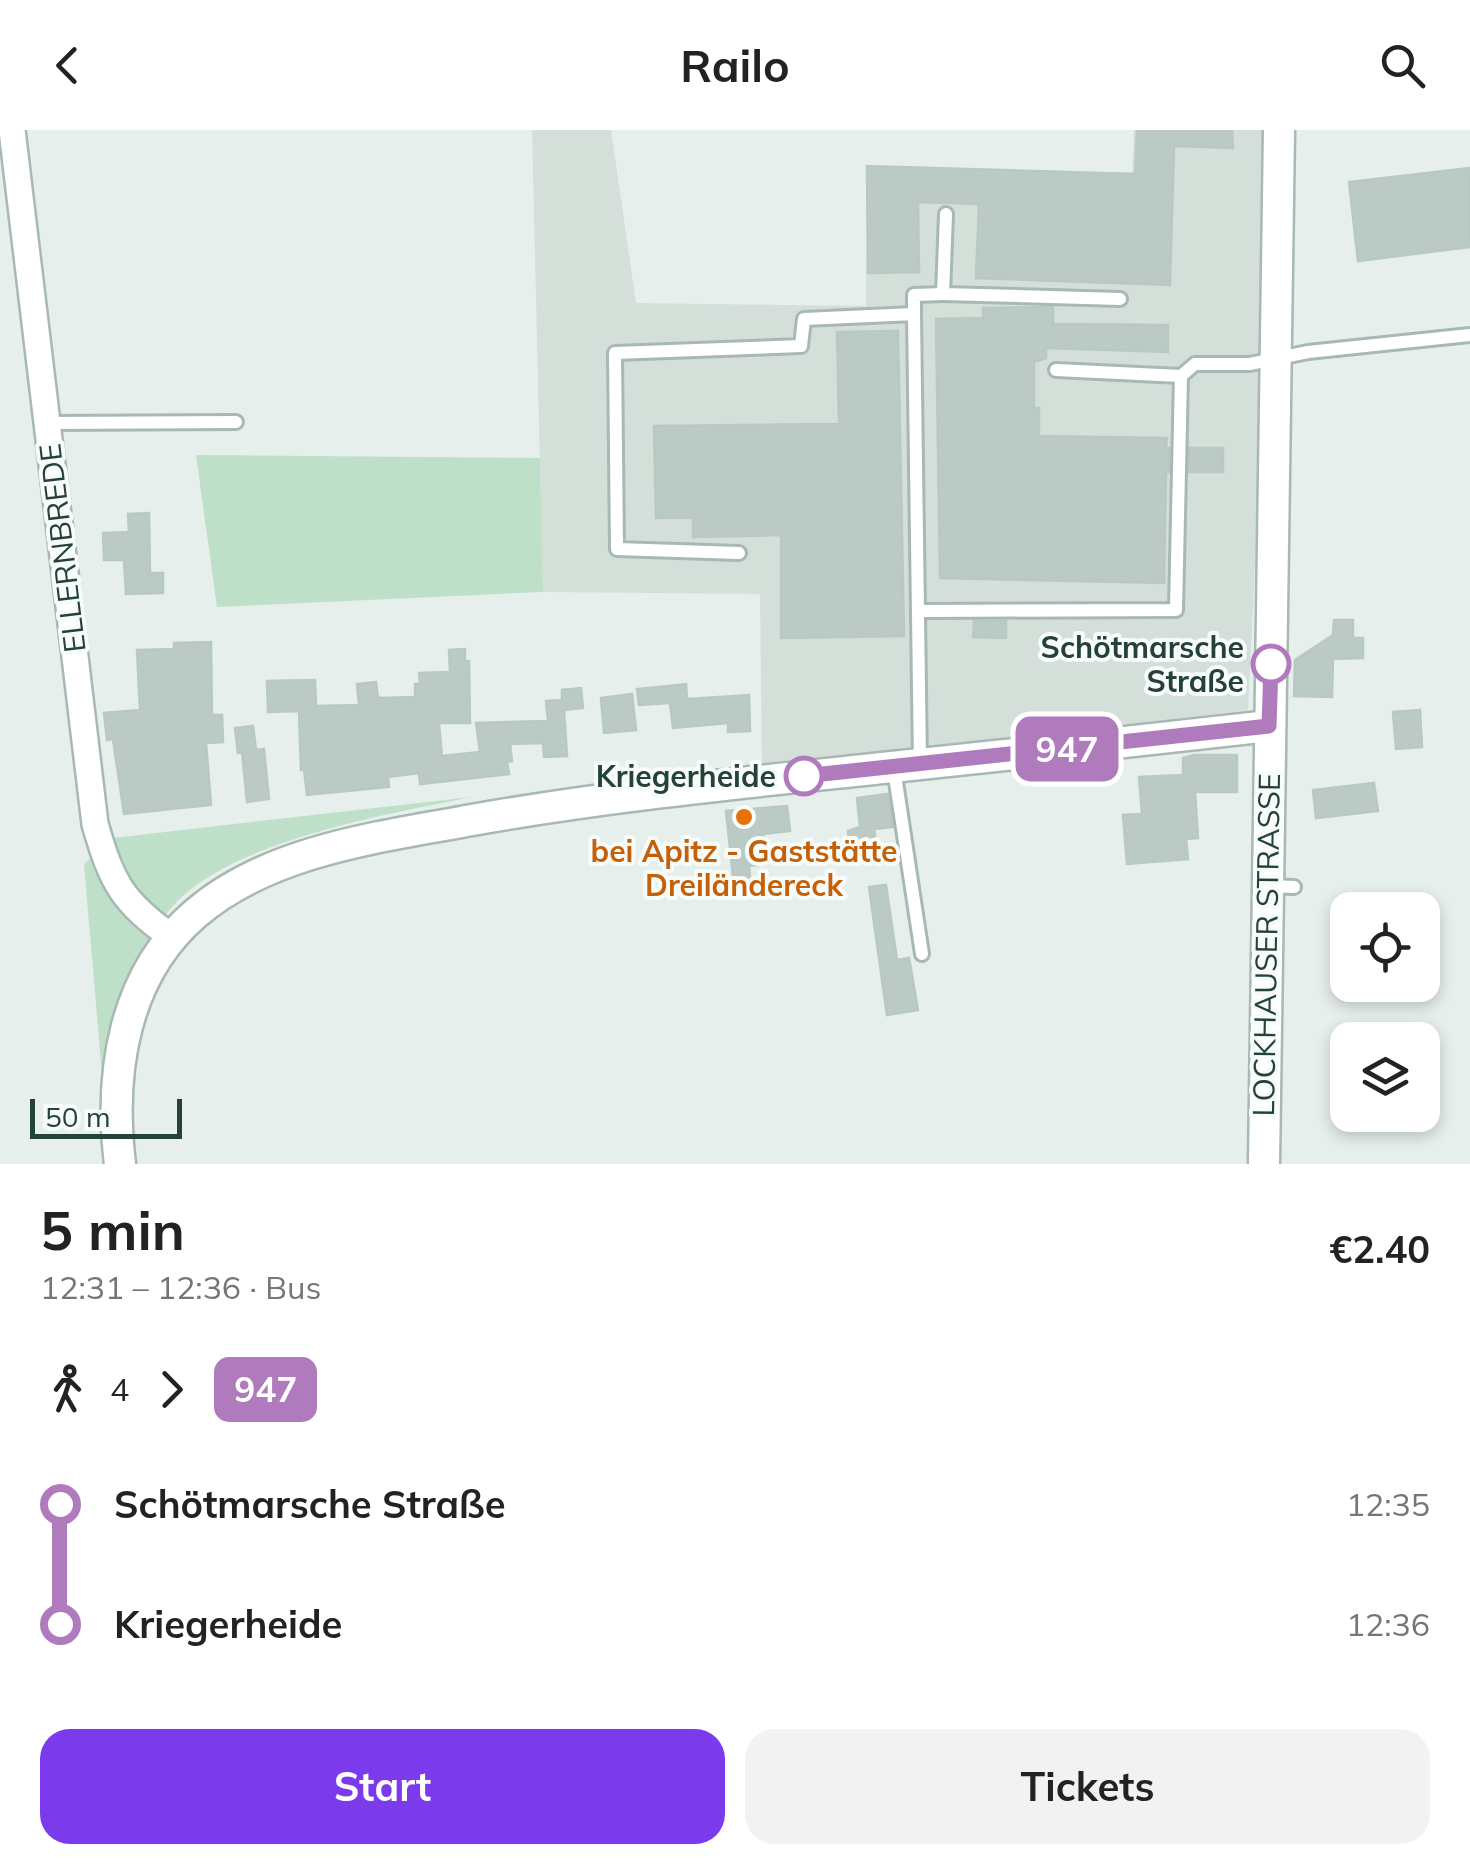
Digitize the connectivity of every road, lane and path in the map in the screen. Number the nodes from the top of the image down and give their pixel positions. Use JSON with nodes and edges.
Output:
{"nodes":[{"id":1,"x":12,"y":130,"type":"edge"},
{"id":2,"x":1278,"y":130,"type":"edge"},
{"id":3,"x":946,"y":214,"type":"dead end"},
{"id":4,"x":944,"y":294,"type":"junction"},
{"id":5,"x":1120,"y":299,"type":"dead end"},
{"id":6,"x":914,"y":314,"type":"junction"},
{"id":7,"x":1470,"y":335,"type":"edge"},
{"id":8,"x":1276,"y":358,"type":"junction"},
{"id":9,"x":1056,"y":370,"type":"dead end"},
{"id":10,"x":1181,"y":376,"type":"junction"},
{"id":11,"x":47,"y":422,"type":"junction"},
{"id":12,"x":236,"y":422,"type":"dead end"},
{"id":13,"x":739,"y":553,"type":"dead end"},
{"id":14,"x":920,"y":611,"type":"junction"},
{"id":15,"x":1269,"y":726,"type":"junction"},
{"id":16,"x":907,"y":765,"type":"junction"},
{"id":17,"x":173,"y":938,"type":"junction"},
{"id":18,"x":922,"y":954,"type":"dead end"},
{"id":19,"x":120,"y":1164,"type":"edge"},
{"id":20,"x":1264,"y":1164,"type":"edge"}],
"edges":[{"from":1,"to":11,"type":"street","name":"ELLERNBREDE"},
{"from":2,"to":8,"type":"street"},
{"from":3,"to":4,"type":"lane"},
{"from":4,"to":5,"type":"lane"},
{"from":4,"to":6,"type":"lane"},
{"from":6,"to":13,"type":"lane"},
{"from":6,"to":14,"type":"lane"},
{"from":7,"to":8,"type":"lane"},
{"from":8,"to":10,"type":"lane"},
{"from":8,"to":15,"type":"street"},
{"from":9,"to":10,"type":"lane"},
{"from":10,"to":14,"type":"lane"},
{"from":11,"to":12,"type":"lane"},
{"from":11,"to":17,"type":"street","name":"ELLERNBREDE"},
{"from":14,"to":16,"type":"lane"},
{"from":15,"to":16,"type":"street"},
{"from":15,"to":20,"type":"street","name":"LOCKHAUSER STRASSE"},
{"from":16,"to":17,"type":"street"},
{"from":16,"to":18,"type":"lane"},
{"from":17,"to":19,"type":"street"}]}
